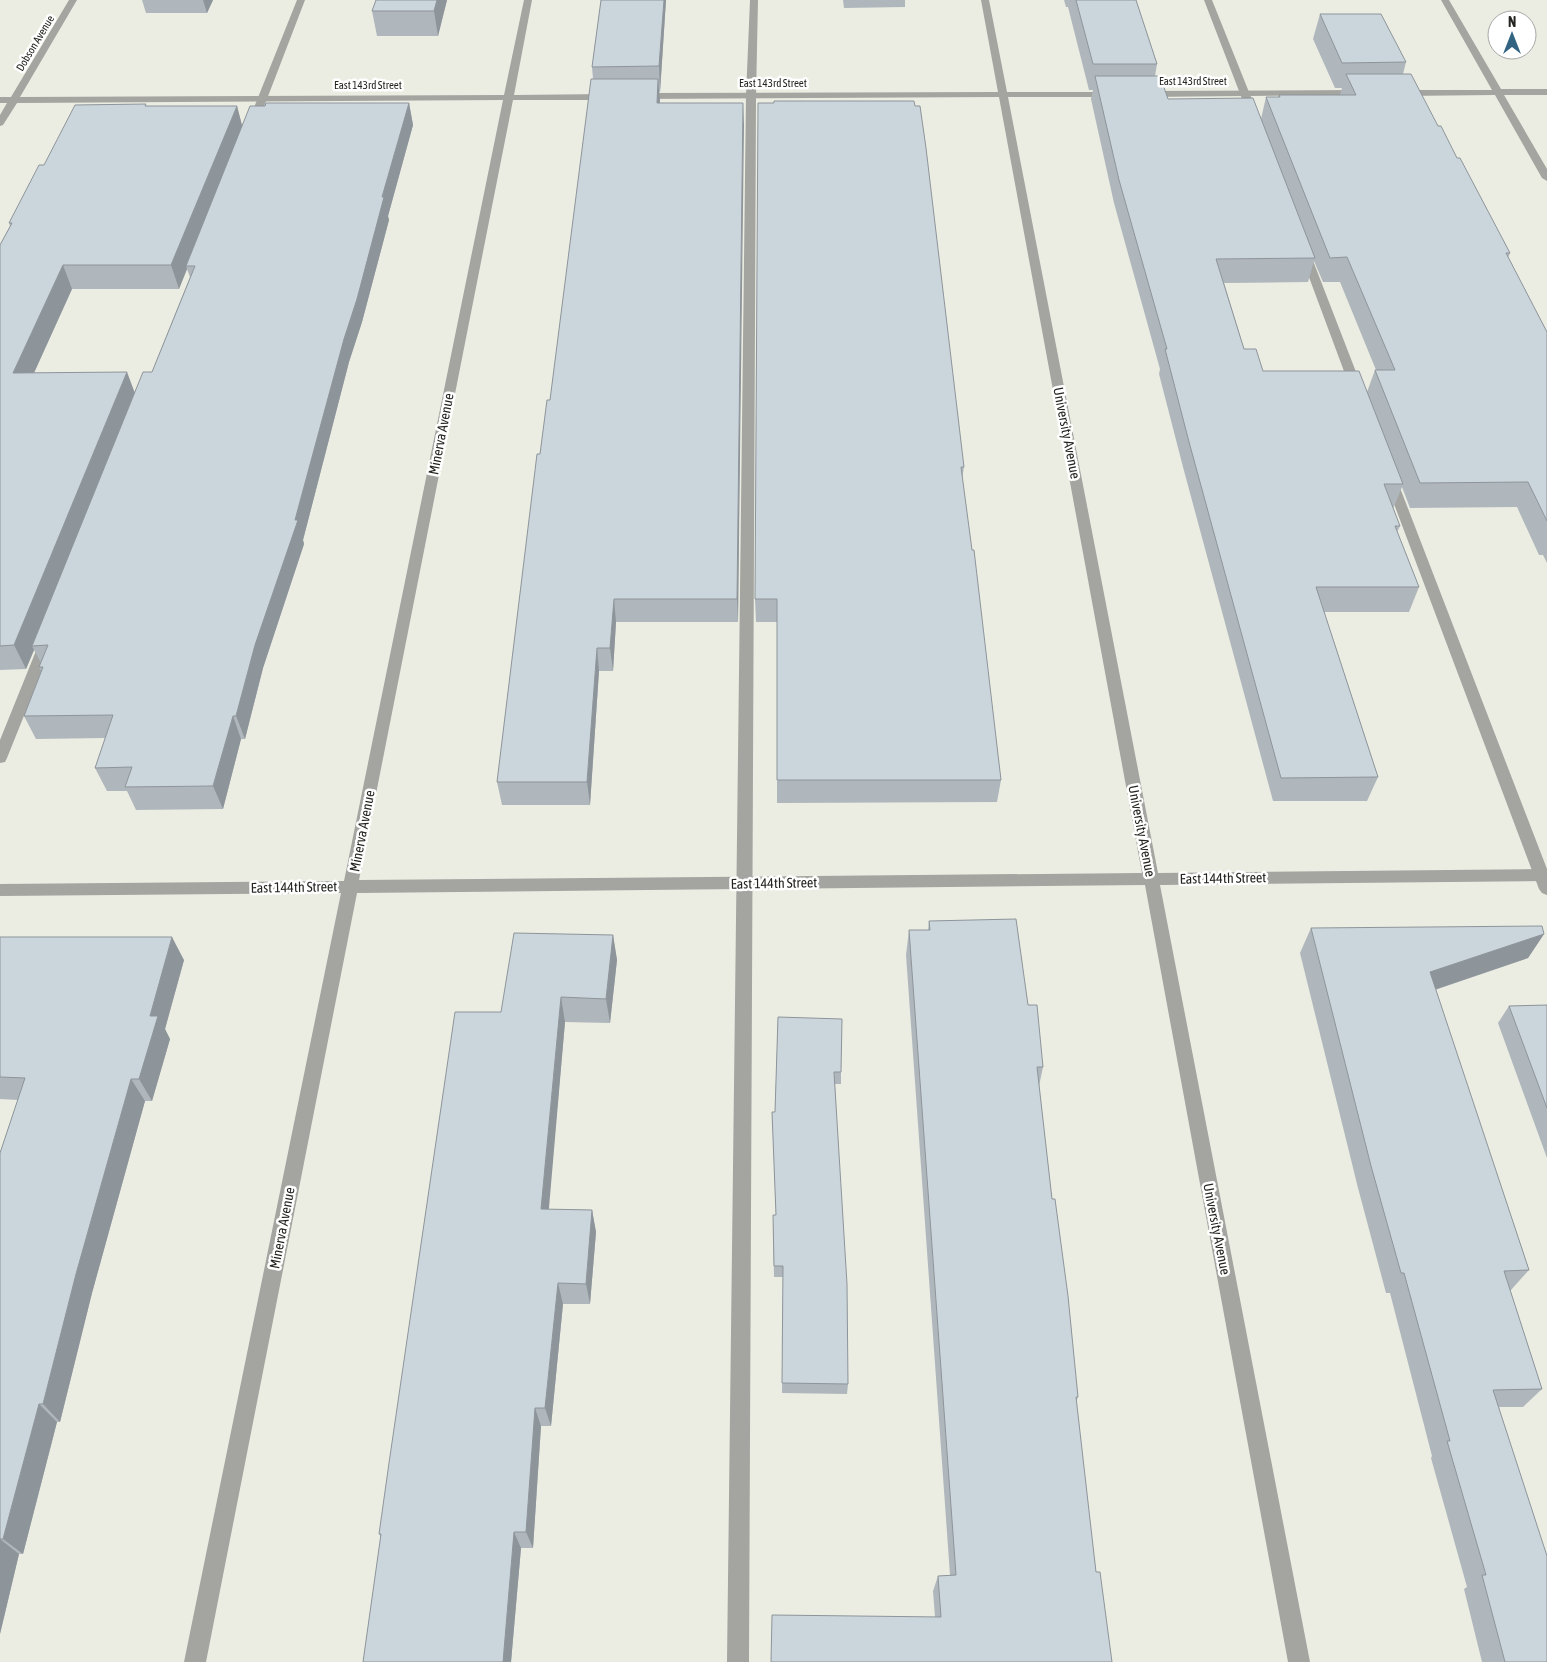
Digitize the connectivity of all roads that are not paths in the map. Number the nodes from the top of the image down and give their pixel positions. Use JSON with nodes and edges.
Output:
{"nodes":[{"id":1,"x":74,"y":0,"type":"edge"},
{"id":2,"x":301,"y":0,"type":"edge"},
{"id":3,"x":528,"y":0,"type":"edge"},
{"id":4,"x":754,"y":0,"type":"edge"},
{"id":5,"x":985,"y":0,"type":"edge"},
{"id":6,"x":1208,"y":0,"type":"edge"},
{"id":7,"x":1445,"y":0,"type":"edge"},
{"id":8,"x":1498,"y":92,"type":"junction"},
{"id":9,"x":1547,"y":92,"type":"edge"},
{"id":10,"x":1245,"y":93,"type":"junction"},
{"id":11,"x":1372,"y":93,"type":"edge"},
{"id":12,"x":1391,"y":93,"type":"edge"},
{"id":13,"x":1003,"y":94,"type":"junction"},
{"id":14,"x":1119,"y":94,"type":"edge"},
{"id":15,"x":1139,"y":94,"type":"edge"},
{"id":16,"x":751,"y":96,"type":"junction"},
{"id":17,"x":509,"y":97,"type":"junction"},
{"id":18,"x":263,"y":98,"type":"junction"},
{"id":19,"x":0,"y":100,"type":"edge"},
{"id":20,"x":14,"y":100,"type":"junction"},
{"id":21,"x":0,"y":123,"type":"edge"},
{"id":22,"x":1260,"y":133,"type":"edge"},
{"id":23,"x":247,"y":138,"type":"edge"},
{"id":24,"x":1547,"y":178,"type":"edge"},
{"id":25,"x":1302,"y":244,"type":"edge"},
{"id":26,"x":1361,"y":401,"type":"edge"},
{"id":27,"x":1386,"y":466,"type":"edge"},
{"id":28,"x":52,"y":628,"type":"edge"},
{"id":29,"x":0,"y":758,"type":"edge"},
{"id":30,"x":1151,"y":879,"type":"junction"},
{"id":31,"x":1545,"y":880,"type":"edge"},
{"id":32,"x":744,"y":883,"type":"junction"},
{"id":33,"x":351,"y":887,"type":"junction"},
{"id":34,"x":0,"y":890,"type":"edge"},
{"id":35,"x":195,"y":1662,"type":"edge"},
{"id":36,"x":738,"y":1662,"type":"edge"},
{"id":37,"x":1299,"y":1662,"type":"edge"}],
"edges":[{"from":1,"to":20,"type":"street","name":"Dobson Avenue"},
{"from":2,"to":18,"type":"street"},
{"from":3,"to":17,"type":"street","name":"Minerva Avenue"},
{"from":4,"to":16,"type":"street"},
{"from":5,"to":13,"type":"street","name":"University Avenue"},
{"from":6,"to":10,"type":"street"},
{"from":7,"to":8,"type":"street"},
{"from":8,"to":9,"type":"street"},
{"from":8,"to":12,"type":"street"},
{"from":8,"to":24,"type":"street"},
{"from":10,"to":11,"type":"street","name":"East 143rd Street"},
{"from":10,"to":15,"type":"street","name":"East 143rd Street"},
{"from":10,"to":22,"type":"street"},
{"from":13,"to":14,"type":"street","name":"East 143rd Street"},
{"from":13,"to":16,"type":"street","name":"East 143rd Street"},
{"from":13,"to":30,"type":"street","name":"University Avenue"},
{"from":16,"to":17,"type":"street","name":"East 143rd Street"},
{"from":16,"to":32,"type":"street"},
{"from":17,"to":18,"type":"street","name":"East 143rd Street"},
{"from":17,"to":33,"type":"street","name":"Minerva Avenue"},
{"from":18,"to":20,"type":"street","name":"East 143rd Street"},
{"from":18,"to":23,"type":"street"},
{"from":19,"to":20,"type":"street","name":"East 143rd Street"},
{"from":20,"to":21,"type":"street","name":"Dobson Avenue"},
{"from":25,"to":26,"type":"street"},
{"from":27,"to":31,"type":"street"},
{"from":28,"to":29,"type":"street"},
{"from":30,"to":31,"type":"street","name":"East 144th Street"},
{"from":30,"to":32,"type":"street","name":"East 144th Street"},
{"from":30,"to":37,"type":"street","name":"University Avenue"},
{"from":32,"to":33,"type":"street","name":"East 144th Street"},
{"from":32,"to":36,"type":"street"},
{"from":33,"to":34,"type":"street","name":"East 144th Street"},
{"from":33,"to":35,"type":"street","name":"Minerva Avenue"}]}
